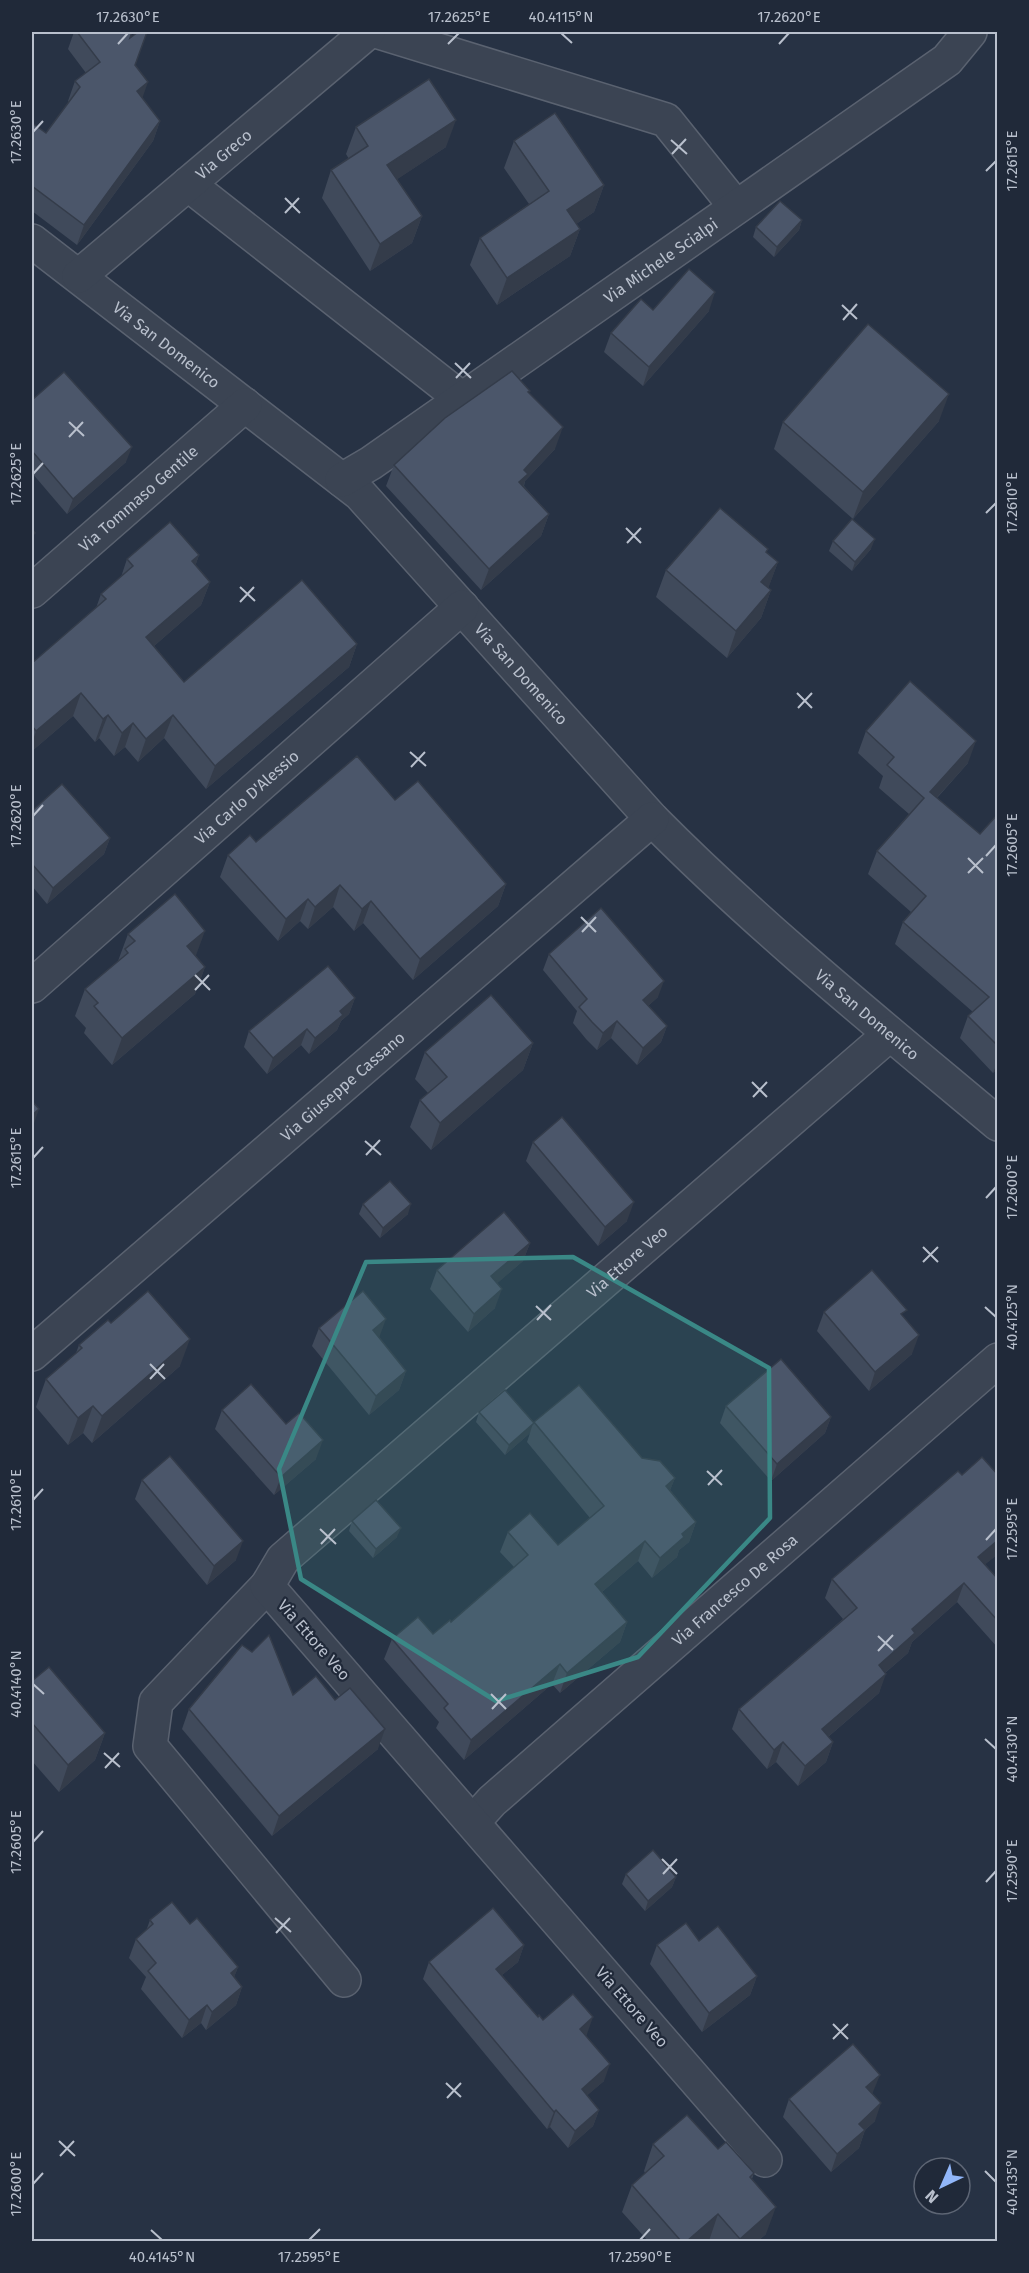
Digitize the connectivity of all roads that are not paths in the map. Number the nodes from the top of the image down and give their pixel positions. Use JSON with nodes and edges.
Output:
{"nodes":[{"id":1,"x":368,"y":32,"type":"edge"},
{"id":2,"x":379,"y":32,"type":"edge"},
{"id":3,"x":970,"y":32,"type":"edge"},
{"id":4,"x":188,"y":184,"type":"junction"},
{"id":5,"x":736,"y":207,"type":"junction"},
{"id":6,"x":32,"y":242,"type":"edge"},
{"id":7,"x":79,"y":276,"type":"junction"},
{"id":8,"x":462,"y":399,"type":"junction"},
{"id":9,"x":245,"y":405,"type":"junction"},
{"id":10,"x":342,"y":480,"type":"junction"},
{"id":11,"x":32,"y":591,"type":"edge"},
{"id":12,"x":462,"y":607,"type":"junction"},
{"id":13,"x":652,"y":819,"type":"junction"},
{"id":14,"x":32,"y":987,"type":"edge"},
{"id":15,"x":890,"y":1034,"type":"junction"},
{"id":16,"x":998,"y":1124,"type":"edge"},
{"id":17,"x":32,"y":1354,"type":"edge"},
{"id":18,"x":998,"y":1360,"type":"edge"},
{"id":19,"x":267,"y":1586,"type":"junction"},
{"id":20,"x":473,"y":1822,"type":"junction"},
{"id":21,"x":344,"y":1980,"type":"dead end"},
{"id":22,"x":765,"y":2160,"type":"dead end"}],
"edges":[{"from":1,"to":4,"type":"street","name":"Via Greco"},
{"from":2,"to":5,"type":"street"},
{"from":3,"to":5,"type":"street","name":"Via Michele Scialpi"},
{"from":4,"to":7,"type":"street","name":"Via Greco"},
{"from":4,"to":8,"type":"street"},
{"from":5,"to":8,"type":"street","name":"Via Michele Scialpi"},
{"from":6,"to":7,"type":"street","name":"Via San Domenico"},
{"from":7,"to":9,"type":"street","name":"Via San Domenico"},
{"from":8,"to":10,"type":"street","name":"Via Michele Scialpi"},
{"from":9,"to":10,"type":"street","name":"Via San Domenico"},
{"from":9,"to":11,"type":"street","name":"Via Tommaso Gentile"},
{"from":10,"to":12,"type":"street","name":"Via San Domenico"},
{"from":12,"to":13,"type":"street","name":"Via San Domenico"},
{"from":12,"to":14,"type":"street","name":"Via Carlo D'Alessio"},
{"from":13,"to":15,"type":"street","name":"Via San Domenico"},
{"from":13,"to":17,"type":"street","name":"Via Giuseppe Cassano"},
{"from":15,"to":16,"type":"street","name":"Via San Domenico"},
{"from":15,"to":19,"type":"street","name":"Via Ettore Veo"},
{"from":18,"to":20,"type":"street","name":"Via Francesco De Rosa"},
{"from":19,"to":20,"type":"street","name":"Via Ettore Veo"},
{"from":19,"to":21,"type":"street"},
{"from":20,"to":22,"type":"street","name":"Via Ettore Veo"}]}
